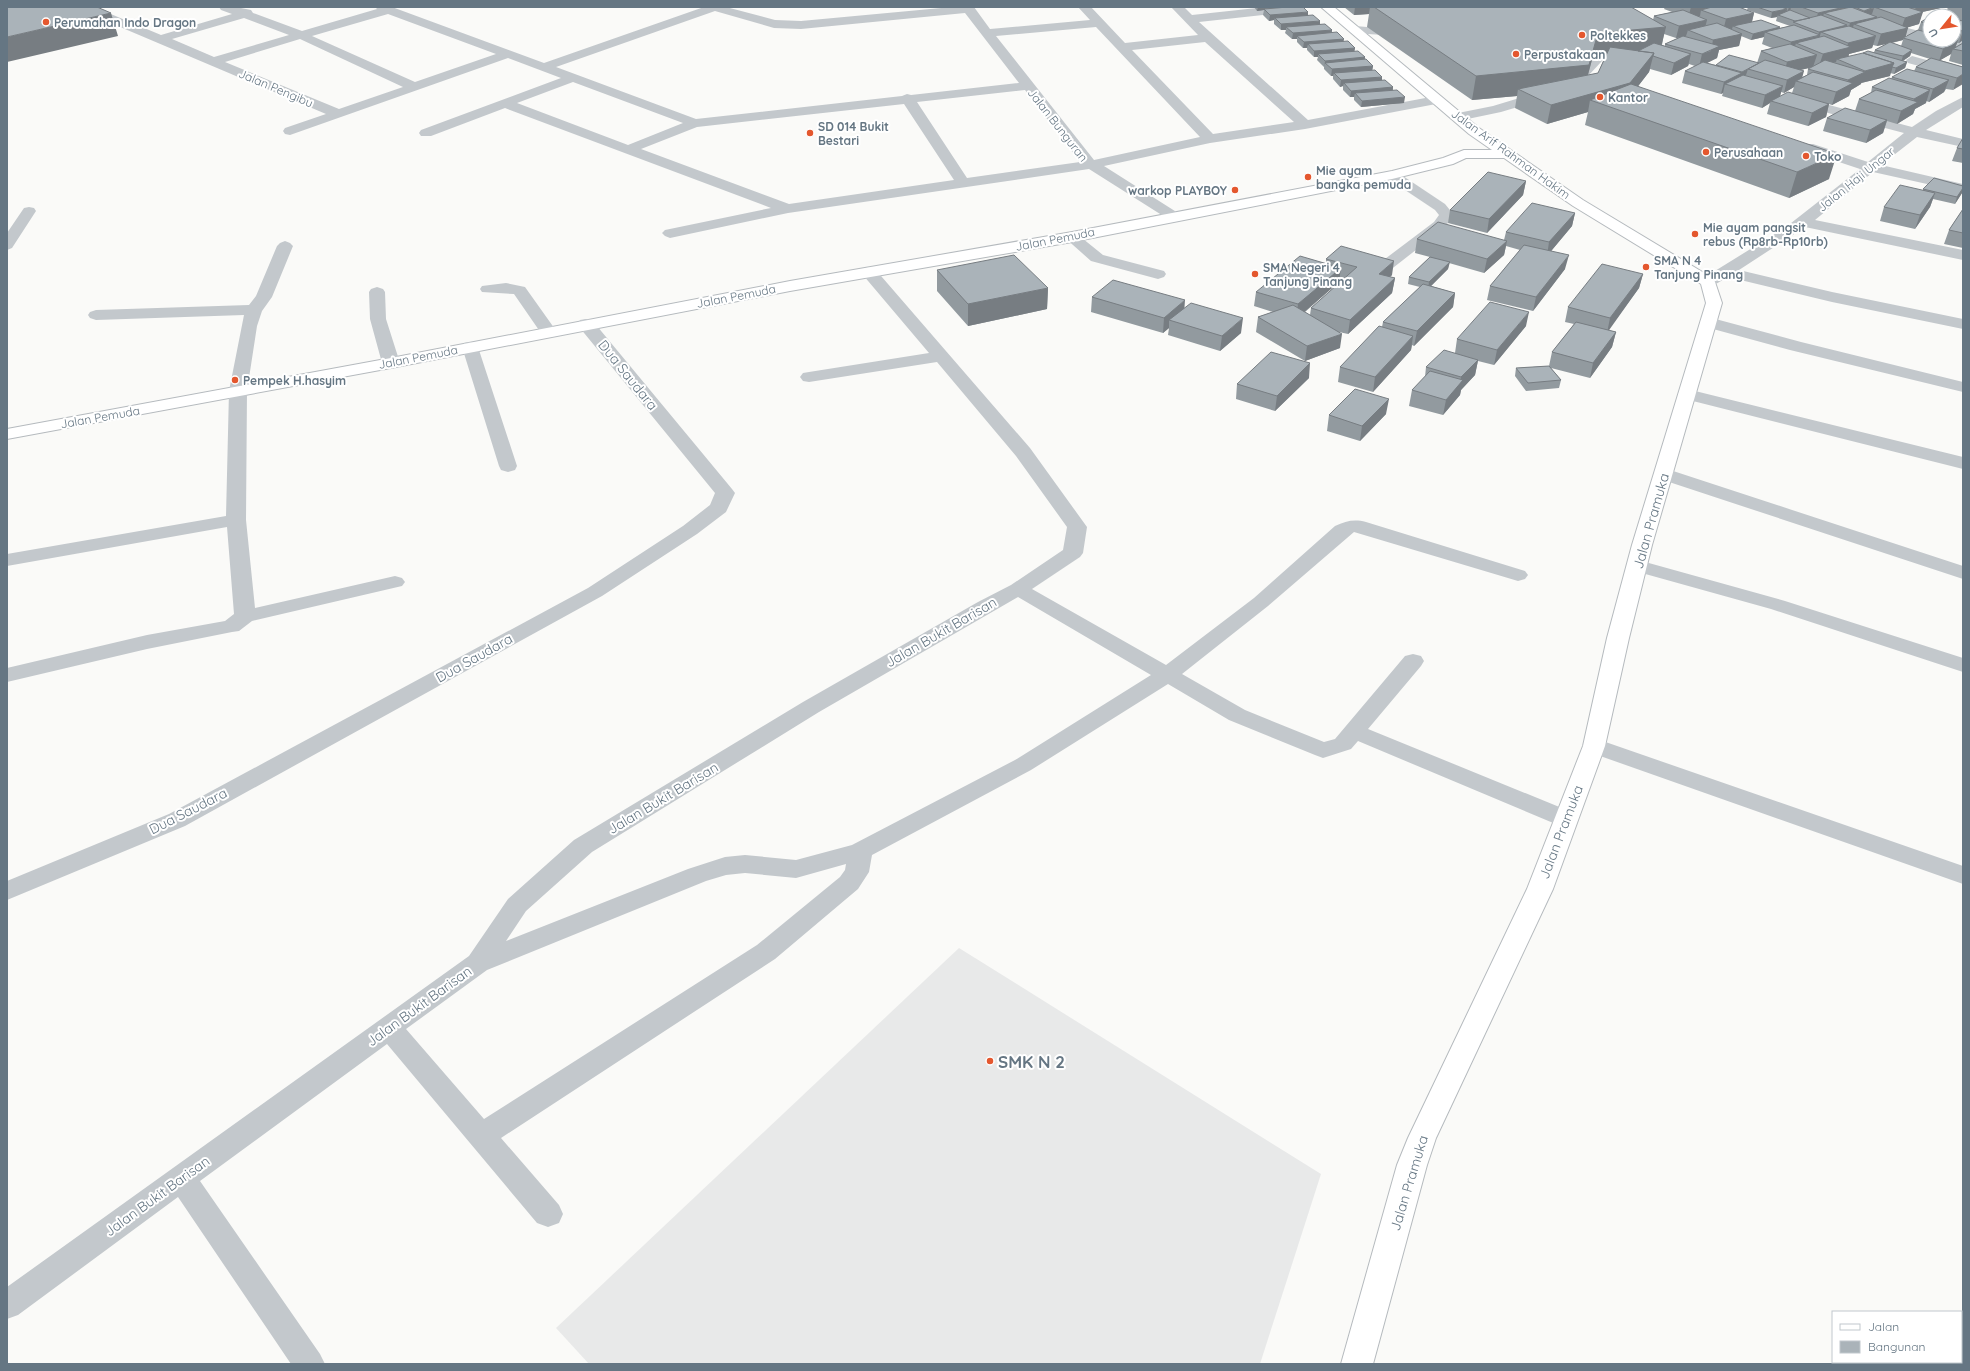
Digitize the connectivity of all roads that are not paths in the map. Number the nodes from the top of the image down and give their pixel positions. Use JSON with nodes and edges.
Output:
{"nodes":[{"id":1,"x":84,"y":7,"type":"edge"},
{"id":2,"x":225,"y":7,"type":"edge"},
{"id":3,"x":266,"y":7,"type":"edge"},
{"id":4,"x":714,"y":7,"type":"edge"},
{"id":5,"x":1084,"y":7,"type":"edge"},
{"id":6,"x":1177,"y":7,"type":"edge"},
{"id":7,"x":1298,"y":7,"type":"edge"},
{"id":8,"x":1328,"y":7,"type":"edge"},
{"id":9,"x":1835,"y":7,"type":"edge"},
{"id":10,"x":384,"y":8,"type":"edge"},
{"id":11,"x":968,"y":8,"type":"edge"},
{"id":12,"x":244,"y":14,"type":"junction"},
{"id":13,"x":1190,"y":19,"type":"junction"},
{"id":14,"x":1098,"y":23,"type":"junction"},
{"id":15,"x":1355,"y":30,"type":"junction"},
{"id":16,"x":987,"y":33,"type":"junction"},
{"id":17,"x":301,"y":35,"type":"junction"},
{"id":18,"x":1922,"y":36,"type":"edge"},
{"id":19,"x":1208,"y":38,"type":"junction"},
{"id":20,"x":160,"y":39,"type":"junction"},
{"id":21,"x":1409,"y":46,"type":"edge"},
{"id":22,"x":1122,"y":47,"type":"junction"},
{"id":23,"x":1626,"y":51,"type":"edge"},
{"id":24,"x":508,"y":54,"type":"junction"},
{"id":25,"x":1912,"y":60,"type":"edge"},
{"id":26,"x":213,"y":62,"type":"junction"},
{"id":27,"x":544,"y":67,"type":"junction"},
{"id":28,"x":1963,"y":74,"type":"edge"},
{"id":29,"x":572,"y":78,"type":"junction"},
{"id":30,"x":1028,"y":86,"type":"junction"},
{"id":31,"x":415,"y":87,"type":"junction"},
{"id":32,"x":907,"y":98,"type":"junction"},
{"id":33,"x":1788,"y":98,"type":"edge"},
{"id":34,"x":1436,"y":100,"type":"junction"},
{"id":35,"x":1484,"y":100,"type":"edge"},
{"id":36,"x":1963,"y":101,"type":"edge"},
{"id":37,"x":506,"y":104,"type":"junction"},
{"id":38,"x":1496,"y":109,"type":"junction"},
{"id":39,"x":338,"y":114,"type":"junction"},
{"id":40,"x":1458,"y":117,"type":"junction"},
{"id":41,"x":695,"y":123,"type":"junction"},
{"id":42,"x":1304,"y":125,"type":"junction"},
{"id":43,"x":290,"y":131,"type":"dead end"},
{"id":44,"x":1474,"y":131,"type":"junction"},
{"id":45,"x":1915,"y":132,"type":"junction"},
{"id":46,"x":426,"y":133,"type":"dead end"},
{"id":47,"x":1210,"y":139,"type":"junction"},
{"id":48,"x":1793,"y":142,"type":"edge"},
{"id":49,"x":1963,"y":143,"type":"edge"},
{"id":50,"x":629,"y":149,"type":"junction"},
{"id":51,"x":1464,"y":154,"type":"junction"},
{"id":52,"x":1508,"y":154,"type":"junction"},
{"id":53,"x":1090,"y":165,"type":"junction"},
{"id":54,"x":1869,"y":167,"type":"junction"},
{"id":55,"x":1392,"y":175,"type":"junction"},
{"id":56,"x":963,"y":183,"type":"junction"},
{"id":57,"x":1830,"y":183,"type":"edge"},
{"id":58,"x":1845,"y":188,"type":"junction"},
{"id":59,"x":1963,"y":188,"type":"edge"},
{"id":60,"x":788,"y":209,"type":"junction"},
{"id":61,"x":29,"y":210,"type":"dead end"},
{"id":62,"x":1173,"y":216,"type":"junction"},
{"id":63,"x":1802,"y":222,"type":"junction"},
{"id":64,"x":670,"y":233,"type":"dead end"},
{"id":65,"x":1072,"y":237,"type":"junction"},
{"id":66,"x":7,"y":246,"type":"edge"},
{"id":67,"x":285,"y":246,"type":"dead end"},
{"id":68,"x":1963,"y":255,"type":"edge"},
{"id":69,"x":1383,"y":268,"type":"edge"},
{"id":70,"x":869,"y":272,"type":"junction"},
{"id":71,"x":1158,"y":274,"type":"dead end"},
{"id":72,"x":1717,"y":277,"type":"junction"},
{"id":73,"x":488,"y":289,"type":"dead end"},
{"id":74,"x":377,"y":292,"type":"dead end"},
{"id":75,"x":254,"y":310,"type":"junction"},
{"id":76,"x":96,"y":315,"type":"dead end"},
{"id":77,"x":1708,"y":322,"type":"junction"},
{"id":78,"x":586,"y":324,"type":"junction"},
{"id":79,"x":1963,"y":324,"type":"edge"},
{"id":80,"x":549,"y":332,"type":"junction"},
{"id":81,"x":470,"y":347,"type":"junction"},
{"id":82,"x":942,"y":356,"type":"junction"},
{"id":83,"x":392,"y":363,"type":"junction"},
{"id":84,"x":809,"y":377,"type":"dead end"},
{"id":85,"x":1963,"y":387,"type":"edge"},
{"id":86,"x":238,"y":391,"type":"junction"},
{"id":87,"x":1687,"y":394,"type":"junction"},
{"id":88,"x":7,"y":434,"type":"edge"},
{"id":89,"x":1963,"y":463,"type":"edge"},
{"id":90,"x":508,"y":466,"type":"dead end"},
{"id":91,"x":1664,"y":474,"type":"junction"},
{"id":92,"x":236,"y":520,"type":"junction"},
{"id":93,"x":7,"y":560,"type":"edge"},
{"id":94,"x":1638,"y":566,"type":"junction"},
{"id":95,"x":1963,"y":573,"type":"edge"},
{"id":96,"x":1518,"y":575,"type":"dead end"},
{"id":97,"x":395,"y":582,"type":"dead end"},
{"id":98,"x":1018,"y":589,"type":"junction"},
{"id":99,"x":245,"y":616,"type":"junction"},
{"id":100,"x":1413,"y":660,"type":"dead end"},
{"id":101,"x":1963,"y":665,"type":"edge"},
{"id":102,"x":7,"y":675,"type":"edge"},
{"id":103,"x":1167,"y":675,"type":"junction"},
{"id":104,"x":1353,"y":731,"type":"junction"},
{"id":105,"x":1594,"y":746,"type":"junction"},
{"id":106,"x":1566,"y":819,"type":"junction"},
{"id":107,"x":860,"y":851,"type":"junction"},
{"id":108,"x":1963,"y":875,"type":"edge"},
{"id":109,"x":7,"y":891,"type":"edge"},
{"id":110,"x":478,"y":963,"type":"junction"},
{"id":111,"x":389,"y":1028,"type":"junction"},
{"id":112,"x":481,"y":1136,"type":"junction"},
{"id":113,"x":182,"y":1179,"type":"junction"},
{"id":114,"x":548,"y":1214,"type":"dead end"},
{"id":115,"x":7,"y":1305,"type":"edge"},
{"id":116,"x":309,"y":1364,"type":"edge"},
{"id":117,"x":1357,"y":1364,"type":"edge"}],
"edges":[{"from":1,"to":20,"type":"street","name":"Jalan Pengibu"},
{"from":2,"to":12,"type":"street"},
{"from":3,"to":12,"type":"street"},
{"from":4,"to":11,"type":"street"},
{"from":4,"to":27,"type":"street"},
{"from":5,"to":14,"type":"street"},
{"from":6,"to":13,"type":"street"},
{"from":7,"to":13,"type":"street"},
{"from":8,"to":15,"type":"main road","name":"Jalan Arif Rahman Hakim"},
{"from":9,"to":18,"type":"street"},
{"from":10,"to":17,"type":"street"},
{"from":10,"to":24,"type":"street"},
{"from":11,"to":16,"type":"street","name":"Jalan Bunguran"},
{"from":12,"to":17,"type":"street"},
{"from":12,"to":20,"type":"street"},
{"from":13,"to":19,"type":"street"},
{"from":14,"to":16,"type":"street"},
{"from":14,"to":22,"type":"street"},
{"from":15,"to":21,"type":"street"},
{"from":15,"to":34,"type":"main road","name":"Jalan Arif Rahman Hakim"},
{"from":16,"to":30,"type":"street","name":"Jalan Bunguran"},
{"from":17,"to":26,"type":"street"},
{"from":17,"to":31,"type":"street"},
{"from":19,"to":22,"type":"street"},
{"from":19,"to":42,"type":"street"},
{"from":20,"to":26,"type":"street","name":"Jalan Pengibu"},
{"from":22,"to":47,"type":"street"},
{"from":23,"to":38,"type":"street"},
{"from":24,"to":27,"type":"street"},
{"from":24,"to":31,"type":"street"},
{"from":25,"to":28,"type":"street"},
{"from":26,"to":39,"type":"street","name":"Jalan Pengibu"},
{"from":27,"to":29,"type":"street"},
{"from":29,"to":37,"type":"street"},
{"from":29,"to":41,"type":"street"},
{"from":30,"to":32,"type":"street"},
{"from":30,"to":53,"type":"street","name":"Jalan Bunguran"},
{"from":31,"to":39,"type":"street"},
{"from":32,"to":41,"type":"street"},
{"from":32,"to":56,"type":"street"},
{"from":33,"to":45,"type":"street"},
{"from":34,"to":40,"type":"main road","name":"Jalan Arif Rahman Hakim"},
{"from":34,"to":42,"type":"street"},
{"from":35,"to":38,"type":"street"},
{"from":36,"to":45,"type":"street","name":"Jalan Haji Ungar"},
{"from":37,"to":46,"type":"street"},
{"from":37,"to":50,"type":"street"},
{"from":38,"to":40,"type":"street"},
{"from":39,"to":43,"type":"street"},
{"from":40,"to":44,"type":"main road","name":"Jalan Arif Rahman Hakim"},
{"from":41,"to":50,"type":"street"},
{"from":42,"to":47,"type":"street"},
{"from":44,"to":51,"type":"main road"},
{"from":44,"to":52,"type":"main road","name":"Jalan Arif Rahman Hakim"},
{"from":45,"to":49,"type":"street"},
{"from":45,"to":54,"type":"street","name":"Jalan Haji Ungar"},
{"from":47,"to":53,"type":"street"},
{"from":48,"to":54,"type":"street"},
{"from":50,"to":60,"type":"street"},
{"from":51,"to":52,"type":"main road","name":"Jalan Pemuda"},
{"from":51,"to":55,"type":"main road","name":"Jalan Pemuda"},
{"from":52,"to":72,"type":"main road","name":"Jalan Arif Rahman Hakim"},
{"from":53,"to":56,"type":"street"},
{"from":53,"to":62,"type":"street","name":"Jalan Bunguran"},
{"from":54,"to":58,"type":"street","name":"Jalan Haji Ungar"},
{"from":54,"to":59,"type":"street"},
{"from":55,"to":62,"type":"main road","name":"Jalan Pemuda"},
{"from":55,"to":69,"type":"street"},
{"from":56,"to":60,"type":"street"},
{"from":57,"to":58,"type":"street"},
{"from":58,"to":63,"type":"street","name":"Jalan Haji Ungar"},
{"from":60,"to":64,"type":"street"},
{"from":61,"to":66,"type":"street"},
{"from":62,"to":65,"type":"main road","name":"Jalan Pemuda"},
{"from":63,"to":68,"type":"street"},
{"from":63,"to":72,"type":"street","name":"Jalan Haji Ungar"},
{"from":65,"to":70,"type":"main road","name":"Jalan Pemuda"},
{"from":65,"to":71,"type":"street"},
{"from":67,"to":75,"type":"street"},
{"from":70,"to":78,"type":"main road","name":"Jalan Pemuda"},
{"from":70,"to":82,"type":"street","name":"Jalan Bukit Barisan"},
{"from":72,"to":77,"type":"main road","name":"Jalan Pramuka"},
{"from":72,"to":79,"type":"street"},
{"from":73,"to":80,"type":"street"},
{"from":74,"to":83,"type":"street"},
{"from":75,"to":76,"type":"street"},
{"from":75,"to":86,"type":"street"},
{"from":77,"to":85,"type":"street"},
{"from":77,"to":87,"type":"main road","name":"Jalan Pramuka"},
{"from":78,"to":80,"type":"main road","name":"Jalan Pemuda"},
{"from":78,"to":109,"type":"street","name":"Dua Saudara"},
{"from":80,"to":81,"type":"main road","name":"Jalan Pemuda"},
{"from":81,"to":83,"type":"main road","name":"Jalan Pemuda"},
{"from":81,"to":90,"type":"street"},
{"from":82,"to":84,"type":"street"},
{"from":82,"to":98,"type":"street","name":"Jalan Bukit Barisan"},
{"from":83,"to":86,"type":"main road","name":"Jalan Pemuda"},
{"from":86,"to":88,"type":"main road","name":"Jalan Pemuda"},
{"from":86,"to":92,"type":"street"},
{"from":87,"to":89,"type":"street"},
{"from":87,"to":91,"type":"main road","name":"Jalan Pramuka"},
{"from":91,"to":94,"type":"main road","name":"Jalan Pramuka"},
{"from":91,"to":95,"type":"street"},
{"from":92,"to":93,"type":"street"},
{"from":92,"to":99,"type":"street"},
{"from":94,"to":101,"type":"street"},
{"from":94,"to":105,"type":"main road","name":"Jalan Pramuka"},
{"from":96,"to":103,"type":"street"},
{"from":97,"to":99,"type":"street"},
{"from":98,"to":103,"type":"street"},
{"from":98,"to":110,"type":"street","name":"Jalan Bukit Barisan"},
{"from":99,"to":102,"type":"street"},
{"from":100,"to":104,"type":"street"},
{"from":103,"to":104,"type":"street"},
{"from":103,"to":107,"type":"street"},
{"from":104,"to":106,"type":"street"},
{"from":105,"to":106,"type":"main road","name":"Jalan Pramuka"},
{"from":105,"to":108,"type":"street"},
{"from":106,"to":117,"type":"main road","name":"Jalan Pramuka"},
{"from":107,"to":110,"type":"street"},
{"from":107,"to":112,"type":"street"},
{"from":110,"to":111,"type":"street","name":"Jalan Bukit Barisan"},
{"from":111,"to":112,"type":"street"},
{"from":111,"to":113,"type":"street","name":"Jalan Bukit Barisan"},
{"from":112,"to":114,"type":"street"},
{"from":113,"to":115,"type":"street","name":"Jalan Bukit Barisan"},
{"from":113,"to":116,"type":"street"}]}
